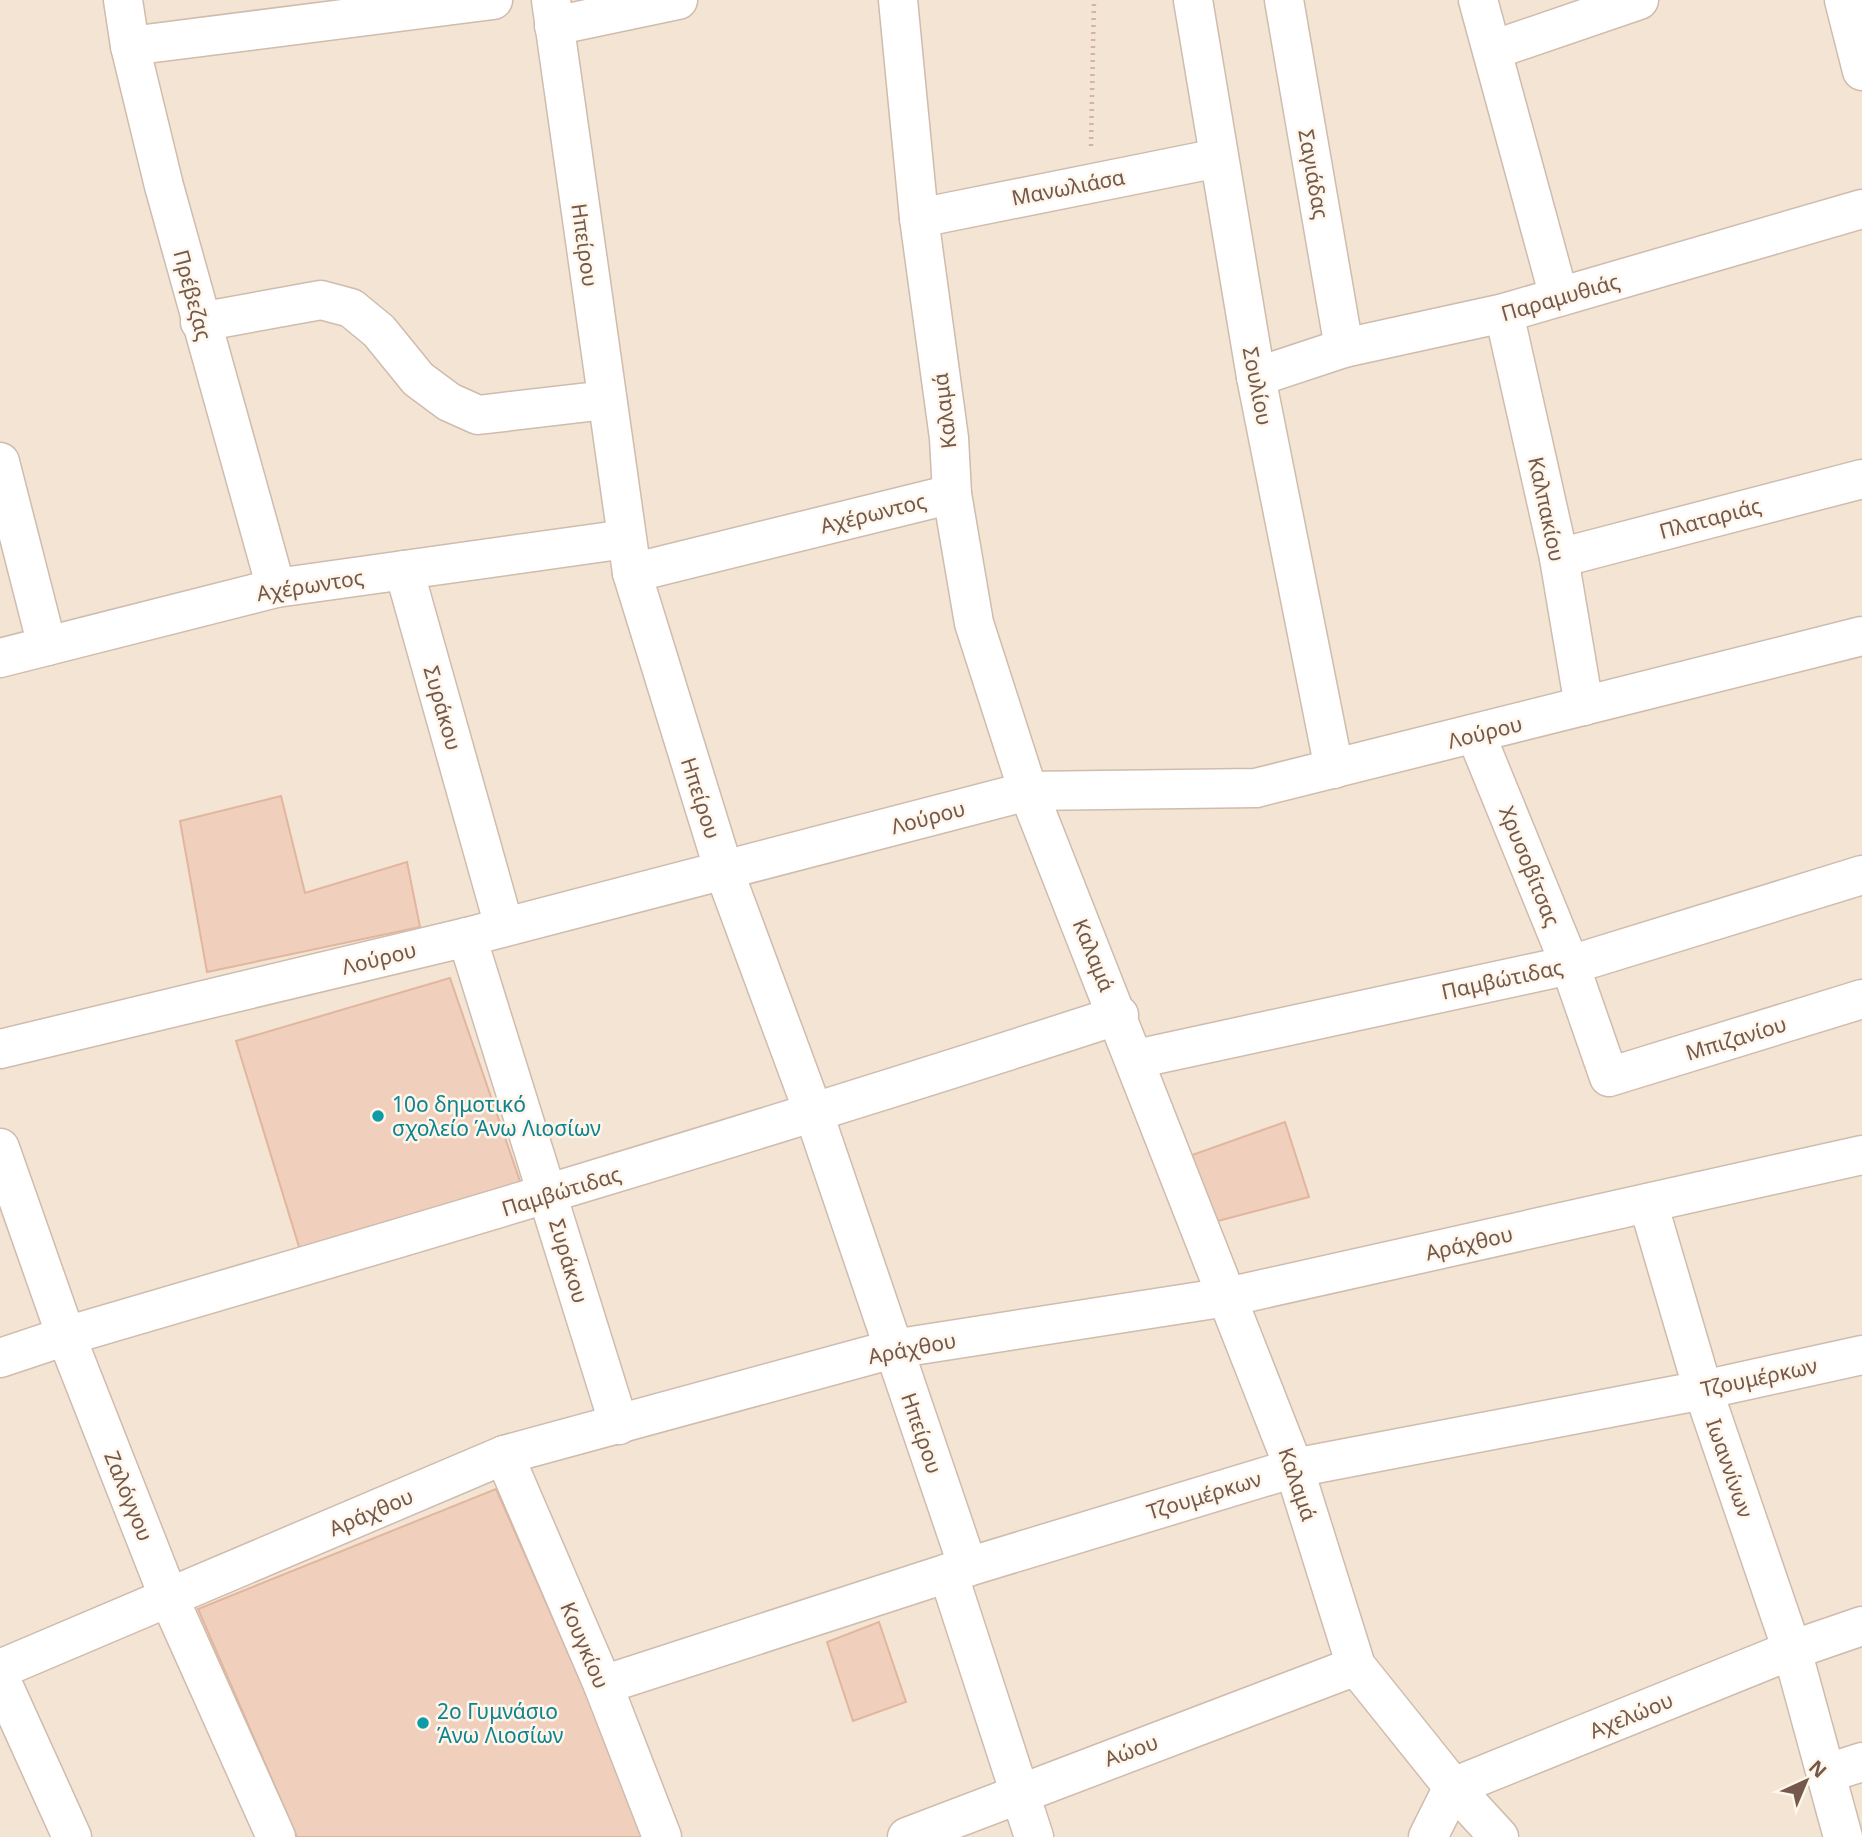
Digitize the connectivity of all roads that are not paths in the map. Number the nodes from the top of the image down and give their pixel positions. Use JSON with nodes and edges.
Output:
{"nodes":[{"id":1,"x":123,"y":0,"type":"edge"},
{"id":2,"x":493,"y":0,"type":"edge"},
{"id":3,"x":678,"y":0,"type":"edge"},
{"id":4,"x":898,"y":0,"type":"edge"},
{"id":5,"x":1193,"y":0,"type":"edge"},
{"id":6,"x":1284,"y":0,"type":"edge"},
{"id":7,"x":1478,"y":0,"type":"edge"},
{"id":8,"x":1639,"y":0,"type":"edge"},
{"id":9,"x":1844,"y":0,"type":"edge"},
{"id":10,"x":552,"y":13,"type":"edge"},
{"id":11,"x":130,"y":46,"type":"junction"},
{"id":12,"x":1493,"y":50,"type":"junction"},
{"id":13,"x":1862,"y":71,"type":"edge"},
{"id":14,"x":1218,"y":158,"type":"junction"},
{"id":15,"x":1862,"y":209,"type":"edge"},
{"id":16,"x":919,"y":218,"type":"junction"},
{"id":17,"x":1559,"y":297,"type":"junction"},
{"id":18,"x":1504,"y":313,"type":"junction"},
{"id":19,"x":200,"y":322,"type":"junction"},
{"id":20,"x":1343,"y":348,"type":"junction"},
{"id":21,"x":1256,"y":377,"type":"junction"},
{"id":22,"x":607,"y":400,"type":"junction"},
{"id":23,"x":0,"y":462,"type":"edge"},
{"id":24,"x":1862,"y":479,"type":"edge"},
{"id":25,"x":952,"y":494,"type":"junction"},
{"id":26,"x":629,"y":556,"type":"junction"},
{"id":27,"x":1559,"y":558,"type":"junction"},
{"id":28,"x":404,"y":570,"type":"junction"},
{"id":29,"x":276,"y":588,"type":"junction"},
{"id":30,"x":1862,"y":636,"type":"edge"},
{"id":31,"x":47,"y":646,"type":"junction"},
{"id":32,"x":0,"y":658,"type":"edge"},
{"id":33,"x":1584,"y":706,"type":"junction"},
{"id":34,"x":1476,"y":735,"type":"junction"},
{"id":35,"x":1334,"y":769,"type":"junction"},
{"id":36,"x":1028,"y":790,"type":"junction"},
{"id":37,"x":724,"y":871,"type":"junction"},
{"id":38,"x":1862,"y":875,"type":"edge"},
{"id":39,"x":504,"y":926,"type":"junction"},
{"id":40,"x":467,"y":937,"type":"junction"},
{"id":41,"x":1570,"y":965,"type":"junction"},
{"id":42,"x":1862,"y":999,"type":"edge"},
{"id":43,"x":1119,"y":1015,"type":"junction"},
{"id":44,"x":0,"y":1049,"type":"edge"},
{"id":45,"x":1136,"y":1059,"type":"junction"},
{"id":46,"x":1609,"y":1077,"type":"joint"},
{"id":47,"x":814,"y":1114,"type":"junction"},
{"id":48,"x":0,"y":1148,"type":"edge"},
{"id":49,"x":1862,"y":1154,"type":"edge"},
{"id":50,"x":549,"y":1195,"type":"junction"},
{"id":51,"x":1648,"y":1203,"type":"junction"},
{"id":52,"x":1227,"y":1297,"type":"junction"},
{"id":53,"x":66,"y":1336,"type":"junction"},
{"id":54,"x":893,"y":1349,"type":"junction"},
{"id":55,"x":1862,"y":1355,"type":"edge"},
{"id":56,"x":0,"y":1358,"type":"edge"},
{"id":57,"x":1703,"y":1390,"type":"junction"},
{"id":58,"x":619,"y":1425,"type":"junction"},
{"id":59,"x":504,"y":1455,"type":"junction"},
{"id":60,"x":1294,"y":1468,"type":"junction"},
{"id":61,"x":958,"y":1570,"type":"junction"},
{"id":62,"x":169,"y":1598,"type":"junction"},
{"id":63,"x":1862,"y":1626,"type":"edge"},
{"id":64,"x":1792,"y":1650,"type":"junction"},
{"id":65,"x":1356,"y":1666,"type":"junction"},
{"id":66,"x":0,"y":1669,"type":"edge"},
{"id":67,"x":0,"y":1678,"type":"edge"},
{"id":68,"x":603,"y":1685,"type":"junction"},
{"id":69,"x":1845,"y":1768,"type":"edge"},
{"id":70,"x":1453,"y":1787,"type":"junction"},
{"id":71,"x":1018,"y":1792,"type":"junction"},
{"id":72,"x":72,"y":1837,"type":"edge"},
{"id":73,"x":276,"y":1837,"type":"edge"},
{"id":74,"x":662,"y":1837,"type":"edge"},
{"id":75,"x":907,"y":1837,"type":"edge"},
{"id":76,"x":1034,"y":1837,"type":"edge"},
{"id":77,"x":1428,"y":1837,"type":"edge"},
{"id":78,"x":1499,"y":1837,"type":"edge"},
{"id":79,"x":1843,"y":1837,"type":"edge"}],
"edges":[{"from":1,"to":11,"type":"street","name":"Πρέβεζας"},
{"from":2,"to":11,"type":"street"},
{"from":3,"to":10,"type":"street"},
{"from":4,"to":16,"type":"street","name":"Καλαμά"},
{"from":5,"to":14,"type":"street","name":"Σουλίου"},
{"from":6,"to":20,"type":"street","name":"Σαγιάδας"},
{"from":7,"to":12,"type":"street"},
{"from":8,"to":12,"type":"street"},
{"from":9,"to":13,"type":"street"},
{"from":10,"to":22,"type":"street","name":"Ηπείρου"},
{"from":11,"to":19,"type":"street","name":"Πρέβεζας"},
{"from":12,"to":17,"type":"street"},
{"from":14,"to":16,"type":"street","name":"Μανωλιάσα"},
{"from":14,"to":21,"type":"street","name":"Σουλίου"},
{"from":15,"to":17,"type":"street","name":"Παραμυθιάς"},
{"from":16,"to":25,"type":"street","name":"Καλαμά"},
{"from":17,"to":18,"type":"street","name":"Παραμυθιάς"},
{"from":18,"to":20,"type":"street","name":"Παραμυθιάς"},
{"from":18,"to":27,"type":"street","name":"Καλπακίου"},
{"from":19,"to":22,"type":"street"},
{"from":19,"to":29,"type":"street","name":"Πρέβεζας"},
{"from":20,"to":21,"type":"street","name":"Παραμυθιάς"},
{"from":21,"to":35,"type":"street","name":"Σουλίου"},
{"from":22,"to":26,"type":"street","name":"Ηπείρου"},
{"from":23,"to":31,"type":"street"},
{"from":24,"to":27,"type":"street","name":"Πλαταριάς"},
{"from":25,"to":26,"type":"street","name":"Αχέρωντος"},
{"from":25,"to":36,"type":"street","name":"Καλαμά"},
{"from":26,"to":28,"type":"street","name":"Αχέρωντος"},
{"from":26,"to":37,"type":"street","name":"Ηπείρου"},
{"from":27,"to":33,"type":"street","name":"Καλπακίου"},
{"from":28,"to":29,"type":"street","name":"Αχέρωντος"},
{"from":28,"to":39,"type":"street","name":"Συράκου"},
{"from":29,"to":31,"type":"street","name":"Αχέρωντος"},
{"from":30,"to":33,"type":"street","name":"Λούρου"},
{"from":31,"to":32,"type":"street","name":"Αχέρωντος"},
{"from":33,"to":34,"type":"street","name":"Λούρου"},
{"from":34,"to":35,"type":"street","name":"Λούρου"},
{"from":34,"to":41,"type":"street","name":"Χρυσοβίτσας"},
{"from":35,"to":36,"type":"street","name":"Λούρου"},
{"from":36,"to":37,"type":"street","name":"Λούρου"},
{"from":36,"to":43,"type":"street","name":"Καλαμά"},
{"from":37,"to":39,"type":"street","name":"Λούρου"},
{"from":37,"to":47,"type":"street","name":"Ηπείρου"},
{"from":38,"to":41,"type":"street","name":"Παμβώτιδας"},
{"from":39,"to":40,"type":"street","name":"Λούρου"},
{"from":40,"to":44,"type":"street","name":"Λούρου"},
{"from":40,"to":50,"type":"street","name":"Συράκου"},
{"from":41,"to":45,"type":"street","name":"Παμβώτιδας"},
{"from":41,"to":46,"type":"street","name":"Χρυσοβίτσας"},
{"from":42,"to":46,"type":"street","name":"Μπιζανίου"},
{"from":43,"to":45,"type":"street","name":"Καλαμά"},
{"from":43,"to":47,"type":"street","name":"Παμβώτιδας"},
{"from":45,"to":52,"type":"street","name":"Καλαμά"},
{"from":47,"to":50,"type":"street","name":"Παμβώτιδας"},
{"from":47,"to":54,"type":"street","name":"Ηπείρου"},
{"from":48,"to":53,"type":"street","name":"Ζαλόγγου"},
{"from":49,"to":51,"type":"street","name":"Αράχθου"},
{"from":50,"to":53,"type":"street","name":"Παμβώτιδας"},
{"from":50,"to":58,"type":"street","name":"Συράκου"},
{"from":51,"to":52,"type":"street","name":"Αράχθου"},
{"from":51,"to":57,"type":"street","name":"Ιωαννίνων"},
{"from":52,"to":54,"type":"street","name":"Αράχθου"},
{"from":52,"to":60,"type":"street","name":"Καλαμά"},
{"from":53,"to":56,"type":"street","name":"Παμβώτιδας"},
{"from":53,"to":62,"type":"street","name":"Ζαλόγγου"},
{"from":54,"to":58,"type":"street","name":"Αράχθου"},
{"from":54,"to":61,"type":"street","name":"Ηπείρου"},
{"from":55,"to":57,"type":"street","name":"Τζουμέρκων"},
{"from":57,"to":60,"type":"street","name":"Τζουμέρκων"},
{"from":57,"to":64,"type":"street","name":"Ιωαννίνων"},
{"from":58,"to":59,"type":"street","name":"Αράχθου"},
{"from":59,"to":62,"type":"street","name":"Αράχθου"},
{"from":59,"to":68,"type":"street","name":"Κουγκίου"},
{"from":60,"to":61,"type":"street","name":"Τζουμέρκων"},
{"from":60,"to":65,"type":"street","name":"Καλαμά"},
{"from":61,"to":68,"type":"street","name":"Τζουμέρκων"},
{"from":61,"to":71,"type":"street","name":"Ηπείρου"},
{"from":62,"to":66,"type":"street","name":"Αράχθου"},
{"from":62,"to":73,"type":"street","name":"Ζαλόγγου"},
{"from":63,"to":64,"type":"street","name":"Αχελώου"},
{"from":64,"to":69,"type":"street","name":"Ιωαννίνων"},
{"from":64,"to":70,"type":"street","name":"Αχελώου"},
{"from":65,"to":70,"type":"street","name":"Καλαμά"},
{"from":65,"to":71,"type":"street","name":"Αώου"},
{"from":67,"to":72,"type":"street"},
{"from":68,"to":74,"type":"street","name":"Κουγκίου"},
{"from":69,"to":79,"type":"street","name":"Ιωαννίνων"},
{"from":70,"to":77,"type":"street"},
{"from":70,"to":78,"type":"street","name":"Καλαμά"},
{"from":71,"to":75,"type":"street","name":"Αώου"},
{"from":71,"to":76,"type":"street","name":"Ηπείρου"}]}
